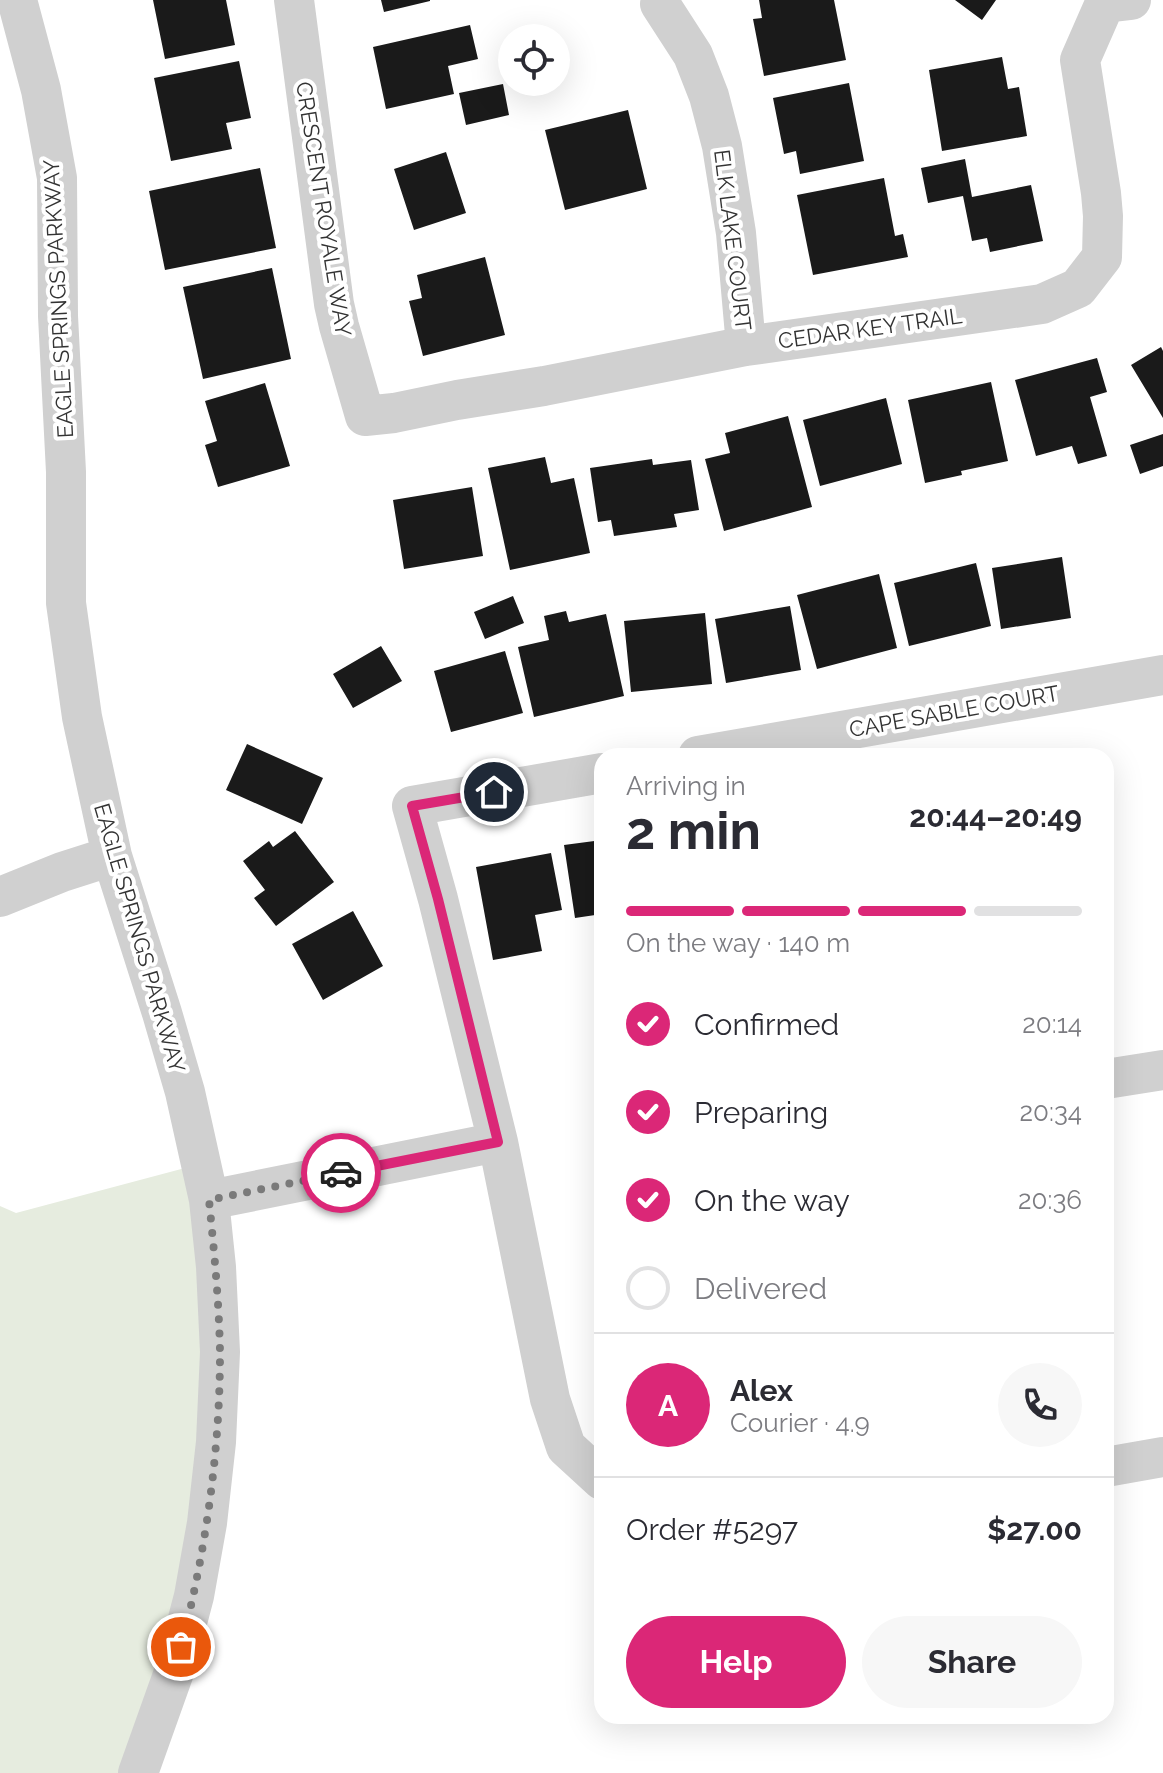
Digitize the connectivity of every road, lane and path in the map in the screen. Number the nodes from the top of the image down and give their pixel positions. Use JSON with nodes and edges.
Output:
{"nodes":[{"id":1,"x":17,"y":0,"type":"edge"},
{"id":2,"x":294,"y":0,"type":"edge"},
{"id":3,"x":1118,"y":2,"type":"edge"},
{"id":4,"x":660,"y":4,"type":"dead end"},
{"id":5,"x":746,"y":346,"type":"junction"},
{"id":6,"x":365,"y":416,"type":"joint"},
{"id":7,"x":1163,"y":675,"type":"edge"},
{"id":8,"x":744,"y":748,"type":"edge"},
{"id":9,"x":594,"y":774,"type":"edge"},
{"id":10,"x":112,"y":856,"type":"junction"},
{"id":11,"x":0,"y":897,"type":"edge"},
{"id":12,"x":1163,"y":1070,"type":"edge"},
{"id":13,"x":1114,"y":1078,"type":"edge"},
{"id":14,"x":498,"y":1142,"type":"junction"},
{"id":15,"x":209,"y":1200,"type":"junction"},
{"id":16,"x":1163,"y":1457,"type":"edge"},
{"id":17,"x":1114,"y":1466,"type":"edge"},
{"id":18,"x":594,"y":1473,"type":"edge"},
{"id":19,"x":138,"y":1773,"type":"edge"}],
"edges":[{"from":1,"to":10,"type":"street","name":"EAGLE SPRINGS PARKWAY"},
{"from":2,"to":6,"type":"street","name":"CRESCENT ROYALE WAY"},
{"from":3,"to":5,"type":"street","name":"CEDAR KEY TRAIL"},
{"from":4,"to":5,"type":"street","name":"ELK LAKE COURT"},
{"from":5,"to":6,"type":"street","name":"CEDAR KEY TRAIL"},
{"from":7,"to":8,"type":"street","name":"CAPE SABLE COURT"},
{"from":9,"to":14,"type":"street"},
{"from":10,"to":11,"type":"street"},
{"from":10,"to":15,"type":"street","name":"EAGLE SPRINGS PARKWAY"},
{"from":12,"to":13,"type":"street"},
{"from":14,"to":15,"type":"street"},
{"from":14,"to":18,"type":"street"},
{"from":15,"to":19,"type":"street","name":"EAGLE SPRINGS PARKWAY"},
{"from":16,"to":17,"type":"street"}]}
